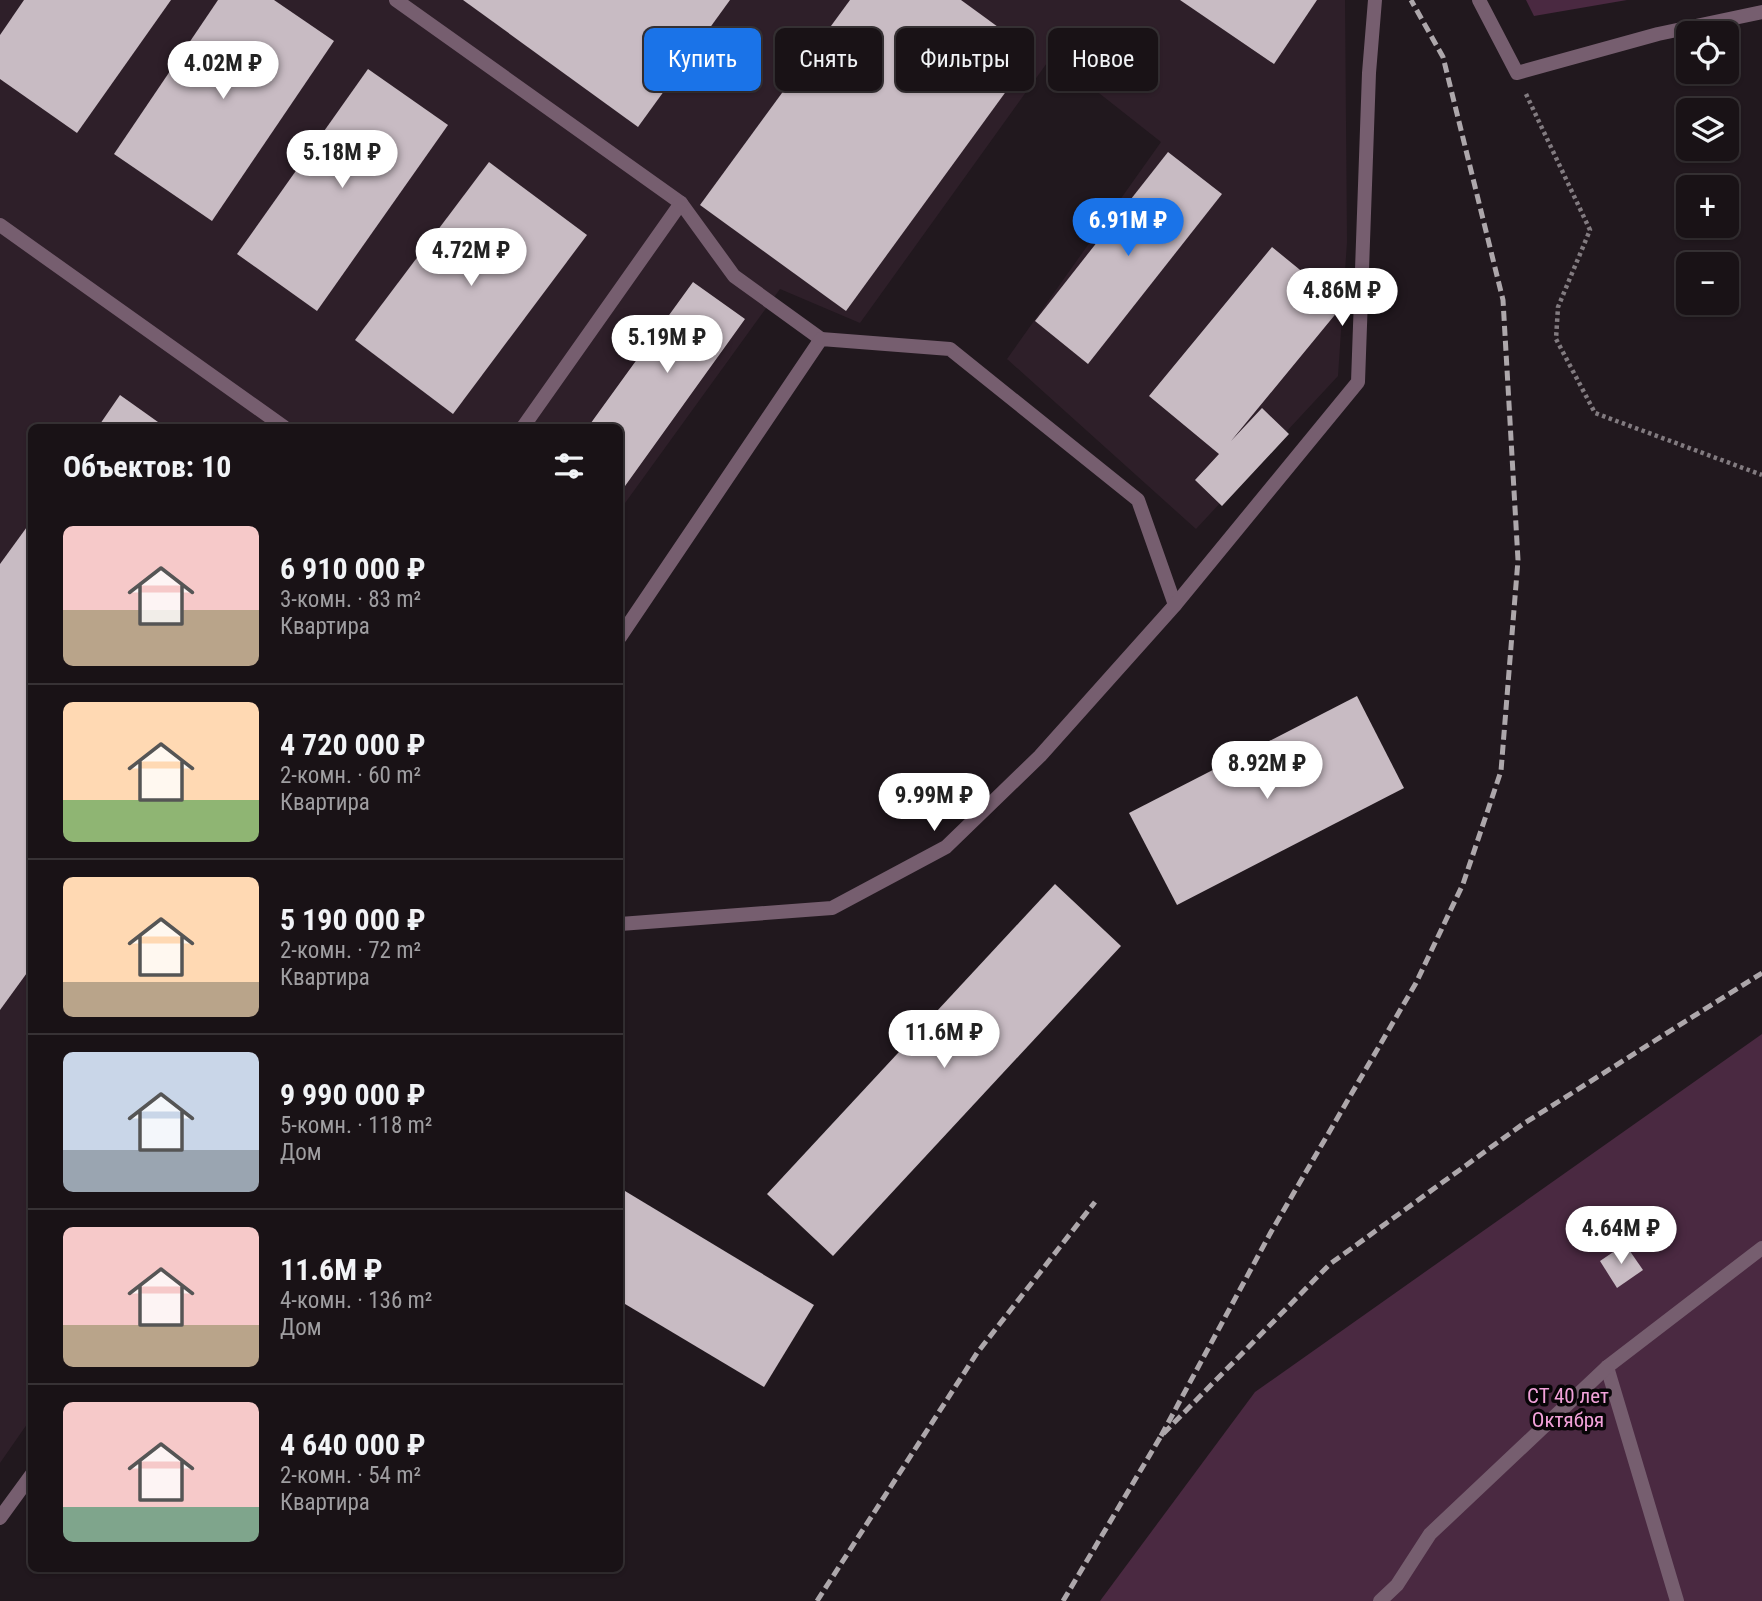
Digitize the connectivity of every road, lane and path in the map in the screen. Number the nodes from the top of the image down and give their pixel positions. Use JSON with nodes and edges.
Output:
{"nodes":[{"id":1,"x":396,"y":0,"type":"edge"},
{"id":2,"x":1375,"y":0,"type":"edge"},
{"id":3,"x":1479,"y":0,"type":"edge"},
{"id":4,"x":1762,"y":12,"type":"edge"},
{"id":5,"x":1517,"y":74,"type":"junction"},
{"id":6,"x":681,"y":203,"type":"junction"},
{"id":7,"x":0,"y":225,"type":"edge"},
{"id":8,"x":821,"y":339,"type":"junction"},
{"id":9,"x":280,"y":424,"type":"edge"},
{"id":10,"x":525,"y":424,"type":"edge"},
{"id":11,"x":1762,"y":475,"type":"edge"},
{"id":12,"x":1175,"y":605,"type":"junction"},
{"id":13,"x":623,"y":633,"type":"edge"},
{"id":14,"x":623,"y":924,"type":"edge"},
{"id":15,"x":1762,"y":1248,"type":"edge"},
{"id":16,"x":1607,"y":1367,"type":"junction"},
{"id":17,"x":28,"y":1480,"type":"edge"},
{"id":18,"x":0,"y":1518,"type":"edge"},
{"id":19,"x":1397,"y":1585,"type":"junction"},
{"id":20,"x":1380,"y":1601,"type":"edge"},
{"id":21,"x":1401,"y":1601,"type":"edge"},
{"id":22,"x":1677,"y":1601,"type":"edge"}],
"edges":[{"from":1,"to":6,"type":"street"},
{"from":2,"to":12,"type":"street"},
{"from":3,"to":5,"type":"street"},
{"from":4,"to":5,"type":"street"},
{"from":5,"to":11,"type":"path"},
{"from":6,"to":8,"type":"street"},
{"from":6,"to":10,"type":"street"},
{"from":7,"to":9,"type":"street"},
{"from":8,"to":12,"type":"street"},
{"from":8,"to":13,"type":"street"},
{"from":12,"to":14,"type":"street"},
{"from":15,"to":16,"type":"street"},
{"from":16,"to":19,"type":"street"},
{"from":16,"to":22,"type":"street"},
{"from":17,"to":18,"type":"street"},
{"from":19,"to":20,"type":"street"},
{"from":19,"to":21,"type":"street"}]}
